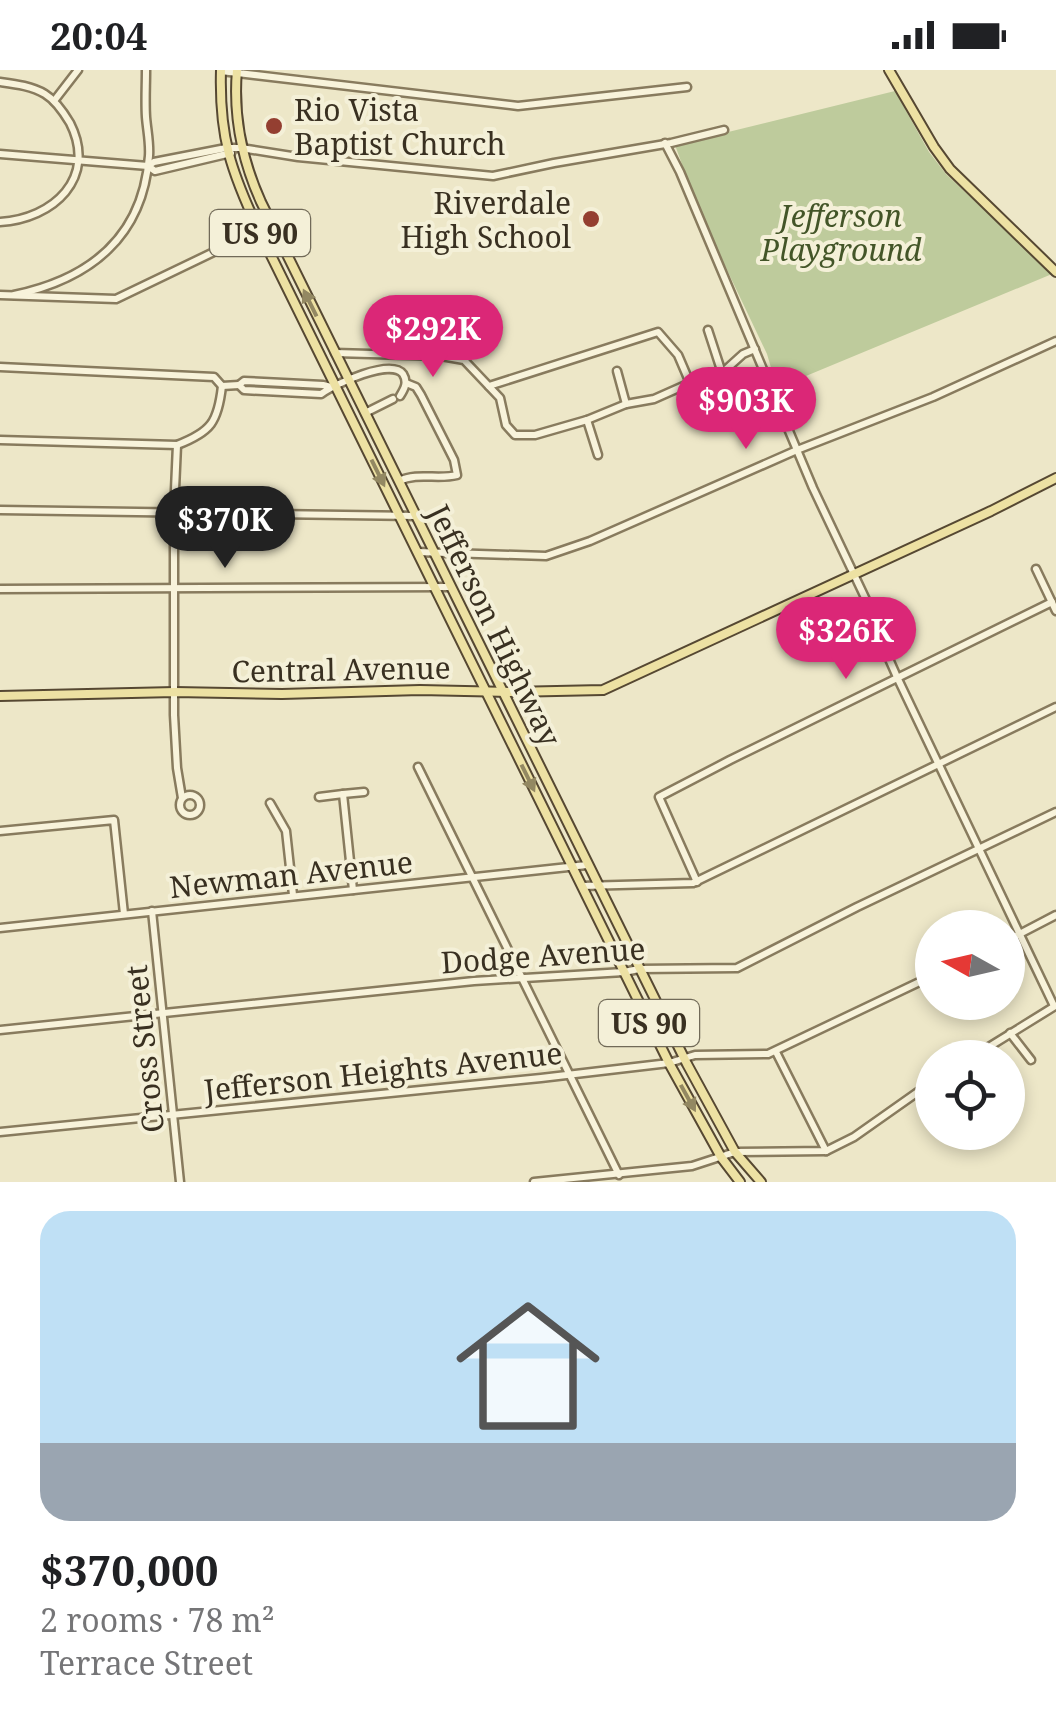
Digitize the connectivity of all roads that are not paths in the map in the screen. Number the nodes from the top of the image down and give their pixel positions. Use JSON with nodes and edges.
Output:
{"nodes":[{"id":1,"x":78,"y":70,"type":"edge"},
{"id":2,"x":146,"y":70,"type":"edge"},
{"id":3,"x":222,"y":70,"type":"edge"},
{"id":4,"x":889,"y":70,"type":"edge"},
{"id":5,"x":237,"y":71,"type":"edge"},
{"id":6,"x":0,"y":82,"type":"edge"},
{"id":7,"x":687,"y":88,"type":"dead end"},
{"id":8,"x":54,"y":101,"type":"junction"},
{"id":9,"x":724,"y":130,"type":"dead end"},
{"id":10,"x":664,"y":143,"type":"junction"},
{"id":11,"x":241,"y":148,"type":"junction"},
{"id":12,"x":227,"y":152,"type":"junction"},
{"id":13,"x":0,"y":154,"type":"edge"},
{"id":14,"x":79,"y":160,"type":"junction"},
{"id":15,"x":148,"y":166,"type":"junction"},
{"id":16,"x":0,"y":222,"type":"edge"},
{"id":17,"x":272,"y":224,"type":"junction"},
{"id":18,"x":259,"y":231,"type":"junction"},
{"id":19,"x":1056,"y":272,"type":"edge"},
{"id":20,"x":0,"y":295,"type":"edge"},
{"id":21,"x":14,"y":295,"type":"junction"},
{"id":22,"x":708,"y":330,"type":"dead end"},
{"id":23,"x":1056,"y":342,"type":"edge"},
{"id":24,"x":755,"y":349,"type":"junction"},
{"id":25,"x":335,"y":353,"type":"junction"},
{"id":26,"x":0,"y":367,"type":"edge"},
{"id":27,"x":617,"y":372,"type":"dead end"},
{"id":28,"x":722,"y":373,"type":"junction"},
{"id":29,"x":349,"y":381,"type":"junction"},
{"id":30,"x":406,"y":382,"type":"junction"},
{"id":31,"x":690,"y":383,"type":"junction"},
{"id":32,"x":222,"y":386,"type":"junction"},
{"id":33,"x":489,"y":386,"type":"junction"},
{"id":34,"x":333,"y":387,"type":"junction"},
{"id":35,"x":626,"y":404,"type":"junction"},
{"id":36,"x":365,"y":413,"type":"junction"},
{"id":37,"x":586,"y":420,"type":"junction"},
{"id":38,"x":0,"y":440,"type":"edge"},
{"id":39,"x":177,"y":444,"type":"junction"},
{"id":40,"x":797,"y":450,"type":"junction"},
{"id":41,"x":598,"y":455,"type":"dead end"},
{"id":42,"x":1056,"y":478,"type":"edge"},
{"id":43,"x":399,"y":482,"type":"junction"},
{"id":44,"x":0,"y":510,"type":"edge"},
{"id":45,"x":174,"y":512,"type":"junction"},
{"id":46,"x":399,"y":515,"type":"junction"},
{"id":47,"x":416,"y":516,"type":"junction"},
{"id":48,"x":417,"y":552,"type":"junction"},
{"id":49,"x":434,"y":552,"type":"junction"},
{"id":50,"x":1036,"y":569,"type":"dead end"},
{"id":51,"x":854,"y":574,"type":"junction"},
{"id":52,"x":451,"y":587,"type":"junction"},
{"id":53,"x":434,"y":588,"type":"junction"},
{"id":54,"x":0,"y":589,"type":"edge"},
{"id":55,"x":174,"y":589,"type":"junction"},
{"id":56,"x":1052,"y":602,"type":"junction"},
{"id":57,"x":1056,"y":611,"type":"edge"},
{"id":58,"x":897,"y":677,"type":"junction"},
{"id":59,"x":484,"y":690,"type":"junction"},
{"id":60,"x":502,"y":691,"type":"junction"},
{"id":61,"x":175,"y":692,"type":"junction"},
{"id":62,"x":0,"y":696,"type":"edge"},
{"id":63,"x":1056,"y":707,"type":"edge"},
{"id":64,"x":938,"y":764,"type":"junction"},
{"id":65,"x":418,"y":767,"type":"dead end"},
{"id":66,"x":364,"y":792,"type":"dead end"},
{"id":67,"x":343,"y":794,"type":"junction"},
{"id":68,"x":319,"y":796,"type":"dead end"},
{"id":69,"x":182,"y":798,"type":"dead end"},
{"id":70,"x":270,"y":803,"type":"dead end"},
{"id":71,"x":1056,"y":812,"type":"edge"},
{"id":72,"x":0,"y":831,"type":"edge"},
{"id":73,"x":980,"y":850,"type":"junction"},
{"id":74,"x":587,"y":865,"type":"junction"},
{"id":75,"x":572,"y":867,"type":"junction"},
{"id":76,"x":472,"y":878,"type":"junction"},
{"id":77,"x":697,"y":882,"type":"junction"},
{"id":78,"x":597,"y":885,"type":"junction"},
{"id":79,"x":582,"y":886,"type":"junction"},
{"id":80,"x":353,"y":890,"type":"junction"},
{"id":81,"x":293,"y":895,"type":"junction"},
{"id":82,"x":1008,"y":910,"type":"edge"},
{"id":83,"x":152,"y":911,"type":"junction"},
{"id":84,"x":124,"y":914,"type":"junction"},
{"id":85,"x":1056,"y":915,"type":"edge"},
{"id":86,"x":0,"y":928,"type":"edge"},
{"id":87,"x":1025,"y":931,"type":"edge"},
{"id":88,"x":1025,"y":946,"type":"edge"},
{"id":89,"x":639,"y":968,"type":"junction"},
{"id":90,"x":624,"y":972,"type":"junction"},
{"id":91,"x":520,"y":978,"type":"junction"},
{"id":92,"x":915,"y":984,"type":"edge"},
{"id":93,"x":1055,"y":1006,"type":"edge"},
{"id":94,"x":163,"y":1013,"type":"junction"},
{"id":95,"x":0,"y":1030,"type":"edge"},
{"id":96,"x":1010,"y":1033,"type":"junction"},
{"id":97,"x":999,"y":1040,"type":"edge"},
{"id":98,"x":776,"y":1052,"type":"junction"},
{"id":99,"x":684,"y":1060,"type":"junction"},
{"id":100,"x":1031,"y":1060,"type":"dead end"},
{"id":101,"x":669,"y":1063,"type":"junction"},
{"id":102,"x":569,"y":1074,"type":"junction"},
{"id":103,"x":915,"y":1094,"type":"edge"},
{"id":104,"x":173,"y":1115,"type":"junction"},
{"id":105,"x":0,"y":1132,"type":"edge"},
{"id":106,"x":826,"y":1150,"type":"junction"},
{"id":107,"x":735,"y":1152,"type":"junction"},
{"id":108,"x":721,"y":1157,"type":"junction"},
{"id":109,"x":636,"y":1172,"type":"junction"},
{"id":110,"x":618,"y":1174,"type":"junction"},
{"id":111,"x":180,"y":1182,"type":"edge"},
{"id":112,"x":534,"y":1182,"type":"edge"},
{"id":113,"x":629,"y":1182,"type":"edge"},
{"id":114,"x":740,"y":1182,"type":"edge"},
{"id":115,"x":761,"y":1182,"type":"edge"}],
"edges":[{"from":1,"to":8,"type":"street"},
{"from":2,"to":15,"type":"street"},
{"from":3,"to":5,"type":"street"},
{"from":3,"to":12,"type":"main road","name":"Jefferson Highway","number":"US 90"},
{"from":4,"to":19,"type":"main road"},
{"from":5,"to":7,"type":"street"},
{"from":5,"to":11,"type":"main road","name":"Jefferson Highway","number":"US 90"},
{"from":6,"to":8,"type":"street"},
{"from":8,"to":14,"type":"street"},
{"from":9,"to":10,"type":"street"},
{"from":10,"to":11,"type":"street"},
{"from":10,"to":24,"type":"street"},
{"from":11,"to":12,"type":"street"},
{"from":11,"to":17,"type":"main road","name":"Jefferson Highway","number":"US 90"},
{"from":12,"to":15,"type":"street"},
{"from":12,"to":18,"type":"main road","name":"Jefferson Highway","number":"US 90"},
{"from":13,"to":14,"type":"street"},
{"from":14,"to":15,"type":"street"},
{"from":14,"to":16,"type":"street"},
{"from":15,"to":21,"type":"street"},
{"from":17,"to":18,"type":"street"},
{"from":25,"to":17,"type":"main road","name":"Jefferson Highway","number":"US 90","one_way":true},
{"from":18,"to":21,"type":"street"},
{"from":18,"to":34,"type":"main road","name":"Jefferson Highway","number":"US 90"},
{"from":20,"to":21,"type":"street"},
{"from":22,"to":28,"type":"street"},
{"from":23,"to":40,"type":"street"},
{"from":24,"to":28,"type":"street"},
{"from":24,"to":40,"type":"street"},
{"from":25,"to":29,"type":"main road","name":"Jefferson Highway","number":"US 90"},
{"from":25,"to":33,"type":"street"},
{"from":26,"to":32,"type":"street"},
{"from":27,"to":35,"type":"street"},
{"from":28,"to":31,"type":"street"},
{"from":29,"to":30,"type":"street"},
{"from":29,"to":34,"type":"street"},
{"from":29,"to":36,"type":"main road","name":"Jefferson Highway","number":"US 90"},
{"from":30,"to":36,"type":"street"},
{"from":30,"to":43,"type":"street"},
{"from":31,"to":33,"type":"street"},
{"from":31,"to":35,"type":"street"},
{"from":32,"to":34,"type":"street"},
{"from":32,"to":39,"type":"street"},
{"from":33,"to":37,"type":"street"},
{"from":34,"to":46,"type":"main road","name":"Jefferson Highway","number":"US 90","one_way":true},
{"from":35,"to":37,"type":"street"},
{"from":36,"to":43,"type":"main road","name":"Jefferson Highway","number":"US 90"},
{"from":37,"to":41,"type":"street"},
{"from":38,"to":39,"type":"street"},
{"from":39,"to":45,"type":"street"},
{"from":40,"to":49,"type":"street"},
{"from":40,"to":51,"type":"street"},
{"from":42,"to":51,"type":"main road","name":"Central Avenue"},
{"from":43,"to":47,"type":"main road","name":"Jefferson Highway","number":"US 90"},
{"from":44,"to":45,"type":"street"},
{"from":45,"to":46,"type":"street"},
{"from":45,"to":55,"type":"street"},
{"from":46,"to":47,"type":"street"},
{"from":46,"to":48,"type":"main road","name":"Jefferson Highway","number":"US 90"},
{"from":47,"to":49,"type":"main road","name":"Jefferson Highway","number":"US 90"},
{"from":48,"to":49,"type":"street"},
{"from":48,"to":53,"type":"main road","name":"Jefferson Highway","number":"US 90"},
{"from":49,"to":52,"type":"main road","name":"Jefferson Highway","number":"US 90"},
{"from":50,"to":56,"type":"street"},
{"from":51,"to":58,"type":"street"},
{"from":51,"to":60,"type":"main road","name":"Central Avenue"},
{"from":52,"to":53,"type":"street"},
{"from":52,"to":60,"type":"main road","name":"Jefferson Highway","number":"US 90"},
{"from":53,"to":55,"type":"street"},
{"from":53,"to":59,"type":"main road","name":"Jefferson Highway","number":"US 90"},
{"from":54,"to":55,"type":"street"},
{"from":55,"to":61,"type":"street"},
{"from":56,"to":57,"type":"street"},
{"from":56,"to":58,"type":"street"},
{"from":58,"to":64,"type":"street"},
{"from":58,"to":77,"type":"street"},
{"from":59,"to":60,"type":"main road","name":"Central Avenue"},
{"from":59,"to":61,"type":"main road","name":"Central Avenue"},
{"from":59,"to":75,"type":"main road","name":"Jefferson Highway","number":"US 90","one_way":true},
{"from":60,"to":74,"type":"main road","name":"Jefferson Highway","number":"US 90"},
{"from":61,"to":62,"type":"main road","name":"Central Avenue"},
{"from":61,"to":69,"type":"street"},
{"from":63,"to":64,"type":"street"},
{"from":64,"to":73,"type":"street"},
{"from":64,"to":77,"type":"street"},
{"from":65,"to":76,"type":"street"},
{"from":66,"to":67,"type":"street"},
{"from":67,"to":68,"type":"street"},
{"from":67,"to":80,"type":"street"},
{"from":70,"to":81,"type":"street"},
{"from":71,"to":73,"type":"street","name":"Dodge Avenue"},
{"from":72,"to":84,"type":"street"},
{"from":73,"to":82,"type":"street"},
{"from":73,"to":89,"type":"street","name":"Dodge Avenue"},
{"from":74,"to":75,"type":"street","name":"Newman Avenue"},
{"from":74,"to":78,"type":"main road","name":"Jefferson Highway","number":"US 90"},
{"from":75,"to":76,"type":"street","name":"Newman Avenue"},
{"from":75,"to":79,"type":"main road","name":"Jefferson Highway","number":"US 90"},
{"from":76,"to":80,"type":"street","name":"Newman Avenue"},
{"from":76,"to":91,"type":"street"},
{"from":77,"to":78,"type":"street"},
{"from":78,"to":79,"type":"street"},
{"from":78,"to":89,"type":"main road","name":"Jefferson Highway","number":"US 90"},
{"from":79,"to":90,"type":"main road","name":"Jefferson Highway","number":"US 90"},
{"from":80,"to":81,"type":"street","name":"Newman Avenue"},
{"from":81,"to":83,"type":"street","name":"Newman Avenue"},
{"from":83,"to":84,"type":"street","name":"Newman Avenue"},
{"from":83,"to":94,"type":"street","name":"Cross Street"},
{"from":84,"to":86,"type":"street","name":"Newman Avenue"},
{"from":85,"to":87,"type":"street"},
{"from":88,"to":93,"type":"street"},
{"from":89,"to":90,"type":"street","name":"Dodge Avenue"},
{"from":89,"to":99,"type":"main road","name":"Jefferson Highway","number":"US 90"},
{"from":90,"to":91,"type":"street","name":"Dodge Avenue"},
{"from":90,"to":101,"type":"main road","name":"Jefferson Highway","number":"US 90"},
{"from":91,"to":94,"type":"street","name":"Dodge Avenue"},
{"from":91,"to":102,"type":"street"},
{"from":92,"to":98,"type":"street","name":"Jefferson Heights Avenue"},
{"from":93,"to":96,"type":"street"},
{"from":94,"to":95,"type":"street","name":"Dodge Avenue"},
{"from":94,"to":104,"type":"street","name":"Cross Street"},
{"from":96,"to":97,"type":"street"},
{"from":96,"to":100,"type":"street"},
{"from":98,"to":99,"type":"street","name":"Jefferson Heights Avenue"},
{"from":98,"to":106,"type":"street"},
{"from":99,"to":101,"type":"street","name":"Jefferson Heights Avenue"},
{"from":99,"to":107,"type":"main road","name":"Jefferson Highway","number":"US 90"},
{"from":101,"to":102,"type":"street","name":"Jefferson Heights Avenue"},
{"from":101,"to":108,"type":"main road","name":"Jefferson Highway","number":"US 90","one_way":true},
{"from":102,"to":104,"type":"street","name":"Jefferson Heights Avenue"},
{"from":102,"to":110,"type":"street"},
{"from":103,"to":106,"type":"street"},
{"from":104,"to":105,"type":"street","name":"Jefferson Heights Avenue"},
{"from":104,"to":111,"type":"street","name":"Cross Street"},
{"from":106,"to":107,"type":"street"},
{"from":107,"to":108,"type":"street"},
{"from":107,"to":115,"type":"main road","name":"Jefferson Highway","number":"US 90"},
{"from":108,"to":109,"type":"street"},
{"from":108,"to":114,"type":"main road","name":"Jefferson Highway","number":"US 90"},
{"from":109,"to":110,"type":"street"},
{"from":109,"to":113,"type":"street"},
{"from":110,"to":112,"type":"street"}]}
